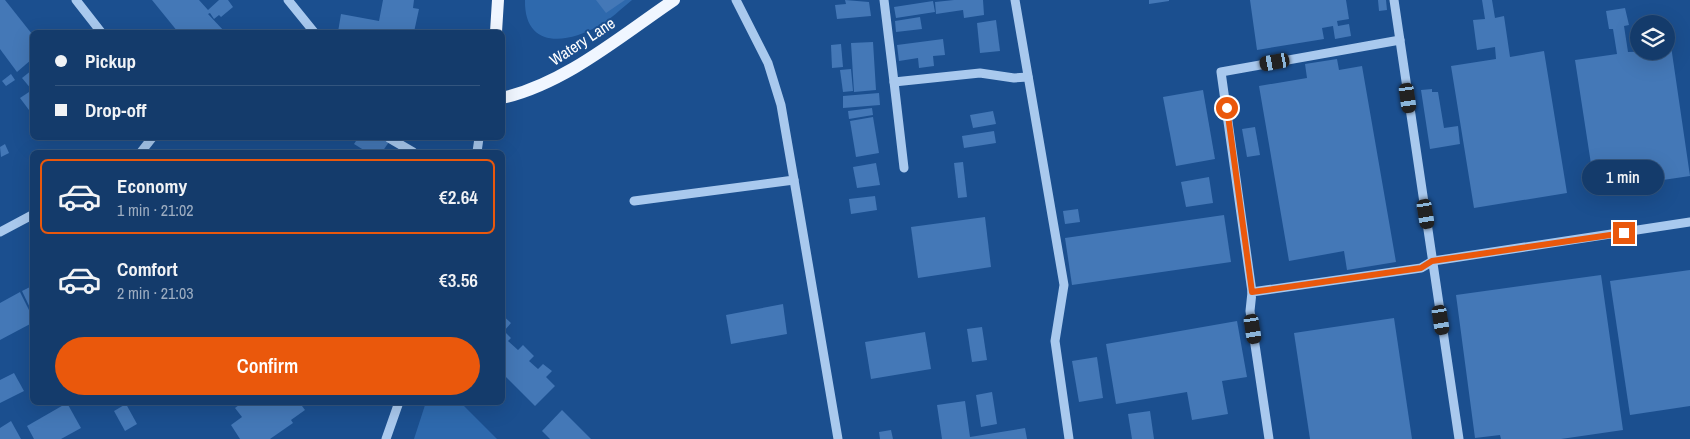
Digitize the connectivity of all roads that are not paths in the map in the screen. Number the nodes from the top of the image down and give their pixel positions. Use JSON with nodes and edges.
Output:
{"nodes":[{"id":1,"x":76,"y":0,"type":"edge"},
{"id":2,"x":288,"y":0,"type":"edge"},
{"id":3,"x":498,"y":0,"type":"edge"},
{"id":4,"x":674,"y":0,"type":"edge"},
{"id":5,"x":736,"y":0,"type":"edge"},
{"id":6,"x":884,"y":0,"type":"edge"},
{"id":7,"x":1015,"y":0,"type":"edge"},
{"id":8,"x":1394,"y":0,"type":"edge"},
{"id":9,"x":99,"y":30,"type":"edge"},
{"id":10,"x":312,"y":30,"type":"edge"},
{"id":11,"x":496,"y":30,"type":"edge"},
{"id":12,"x":1400,"y":40,"type":"junction"},
{"id":13,"x":1028,"y":77,"type":"junction"},
{"id":14,"x":894,"y":82,"type":"junction"},
{"id":15,"x":505,"y":97,"type":"edge"},
{"id":16,"x":150,"y":140,"type":"edge"},
{"id":17,"x":392,"y":140,"type":"edge"},
{"id":18,"x":143,"y":150,"type":"edge"},
{"id":19,"x":410,"y":150,"type":"edge"},
{"id":20,"x":904,"y":168,"type":"dead end"},
{"id":21,"x":794,"y":180,"type":"junction"},
{"id":22,"x":634,"y":201,"type":"dead end"},
{"id":23,"x":30,"y":216,"type":"edge"},
{"id":24,"x":1690,"y":222,"type":"edge"},
{"id":25,"x":0,"y":232,"type":"edge"},
{"id":26,"x":1432,"y":261,"type":"junction"},
{"id":27,"x":1252,"y":292,"type":"junction"},
{"id":28,"x":398,"y":405,"type":"edge"},
{"id":29,"x":386,"y":439,"type":"edge"},
{"id":30,"x":838,"y":439,"type":"edge"},
{"id":31,"x":1069,"y":439,"type":"edge"},
{"id":32,"x":1269,"y":439,"type":"edge"},
{"id":33,"x":1459,"y":439,"type":"edge"}],
"edges":[{"from":1,"to":9,"type":"street"},
{"from":2,"to":10,"type":"street"},
{"from":3,"to":11,"type":"main road"},
{"from":4,"to":15,"type":"main road","name":"Watery Lane"},
{"from":5,"to":21,"type":"street"},
{"from":6,"to":14,"type":"street"},
{"from":7,"to":13,"type":"street"},
{"from":8,"to":12,"type":"street"},
{"from":12,"to":26,"type":"street"},
{"from":12,"to":27,"type":"street"},
{"from":13,"to":14,"type":"street"},
{"from":13,"to":31,"type":"street"},
{"from":14,"to":20,"type":"street"},
{"from":16,"to":18,"type":"street"},
{"from":17,"to":19,"type":"street"},
{"from":21,"to":22,"type":"street"},
{"from":21,"to":30,"type":"street"},
{"from":23,"to":25,"type":"street"},
{"from":24,"to":26,"type":"street"},
{"from":26,"to":27,"type":"street"},
{"from":26,"to":33,"type":"street"},
{"from":27,"to":32,"type":"street"},
{"from":28,"to":29,"type":"street"}]}
